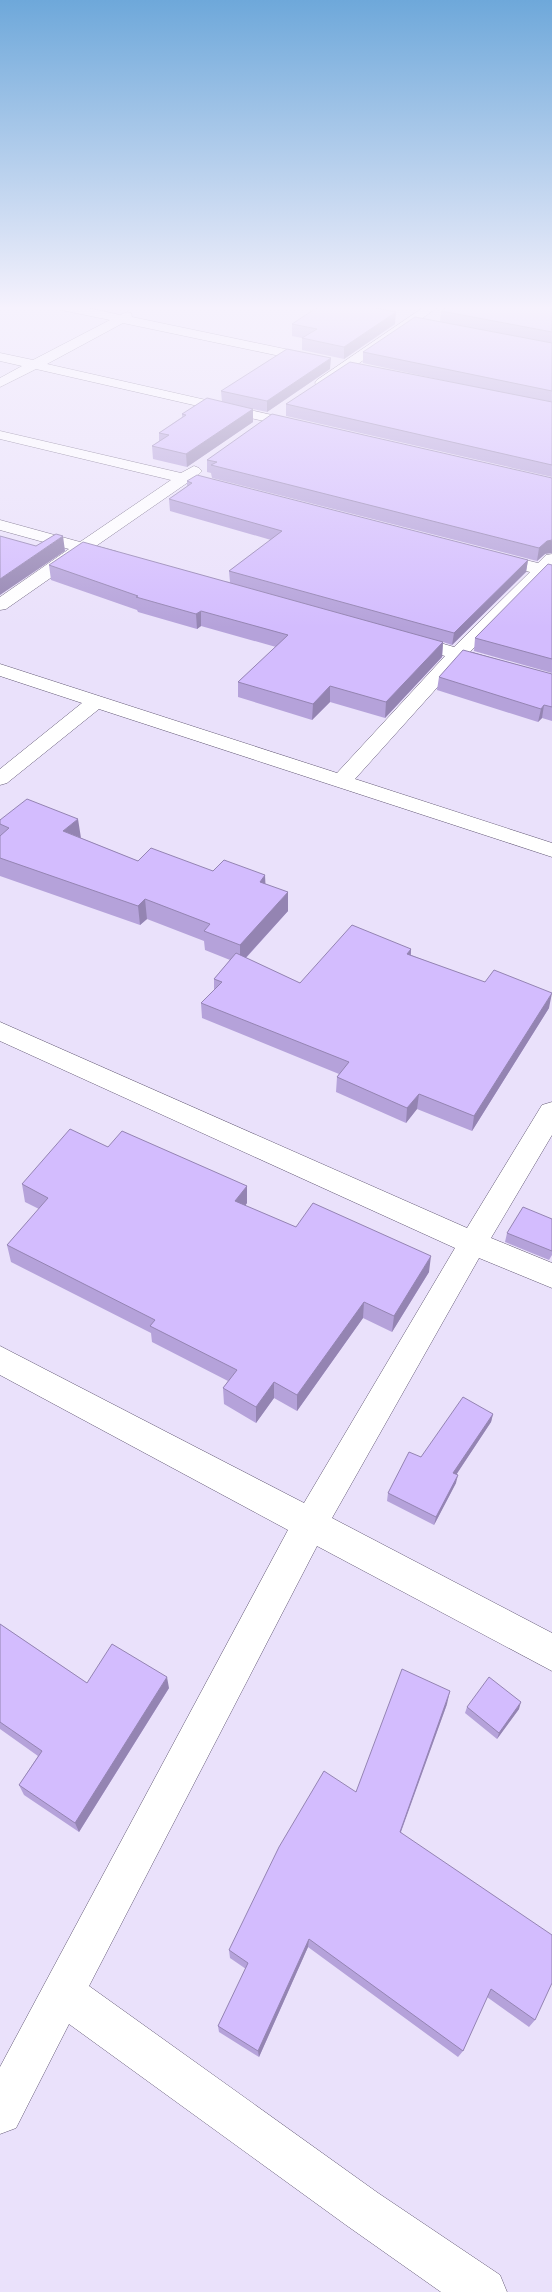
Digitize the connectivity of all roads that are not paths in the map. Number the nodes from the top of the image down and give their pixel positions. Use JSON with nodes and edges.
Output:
{"nodes":[{"id":1,"x":254,"y":414,"type":"edge"},
{"id":2,"x":278,"y":414,"type":"edge"},
{"id":3,"x":272,"y":418,"type":"junction"},
{"id":4,"x":256,"y":429,"type":"edge"},
{"id":5,"x":320,"y":430,"type":"edge"},
{"id":6,"x":0,"y":435,"type":"edge"},
{"id":7,"x":209,"y":461,"type":"edge"},
{"id":8,"x":185,"y":477,"type":"junction"},
{"id":9,"x":243,"y":492,"type":"edge"},
{"id":10,"x":0,"y":525,"type":"edge"},
{"id":11,"x":84,"y":548,"type":"junction"},
{"id":12,"x":474,"y":552,"type":"edge"},
{"id":13,"x":132,"y":562,"type":"edge"},
{"id":14,"x":549,"y":567,"type":"edge"},
{"id":15,"x":0,"y":606,"type":"edge"},
{"id":16,"x":391,"y":634,"type":"edge"},
{"id":17,"x":458,"y":653,"type":"junction"},
{"id":18,"x":0,"y":670,"type":"edge"},
{"id":19,"x":552,"y":681,"type":"edge"},
{"id":20,"x":96,"y":701,"type":"junction"},
{"id":21,"x":0,"y":779,"type":"edge"},
{"id":22,"x":342,"y":780,"type":"junction"},
{"id":23,"x":552,"y":850,"type":"edge"},
{"id":24,"x":0,"y":1031,"type":"edge"},
{"id":25,"x":552,"y":1112,"type":"edge"},
{"id":26,"x":473,"y":1243,"type":"junction"},
{"id":27,"x":552,"y":1276,"type":"edge"},
{"id":28,"x":0,"y":1359,"type":"edge"},
{"id":29,"x":310,"y":1524,"type":"junction"},
{"id":30,"x":552,"y":1653,"type":"edge"},
{"id":31,"x":62,"y":1993,"type":"junction"},
{"id":32,"x":0,"y":2112,"type":"edge"},
{"id":33,"x":483,"y":2292,"type":"edge"}],
"edges":[{"from":1,"to":3,"type":"street"},
{"from":2,"to":3,"type":"street"},
{"from":3,"to":4,"type":"street"},
{"from":3,"to":5,"type":"street"},
{"from":6,"to":8,"type":"street"},
{"from":7,"to":8,"type":"street"},
{"from":8,"to":9,"type":"street"},
{"from":8,"to":11,"type":"street"},
{"from":10,"to":11,"type":"street"},
{"from":11,"to":13,"type":"street"},
{"from":11,"to":15,"type":"street"},
{"from":12,"to":14,"type":"street"},
{"from":14,"to":17,"type":"street"},
{"from":16,"to":17,"type":"street"},
{"from":17,"to":19,"type":"street"},
{"from":17,"to":22,"type":"street"},
{"from":18,"to":20,"type":"street"},
{"from":20,"to":21,"type":"street"},
{"from":20,"to":22,"type":"street"},
{"from":22,"to":23,"type":"street"},
{"from":24,"to":26,"type":"street"},
{"from":25,"to":26,"type":"street"},
{"from":26,"to":27,"type":"street"},
{"from":26,"to":29,"type":"street"},
{"from":28,"to":29,"type":"street"},
{"from":29,"to":30,"type":"street"},
{"from":29,"to":31,"type":"street"},
{"from":31,"to":32,"type":"street"},
{"from":31,"to":33,"type":"street"}]}
